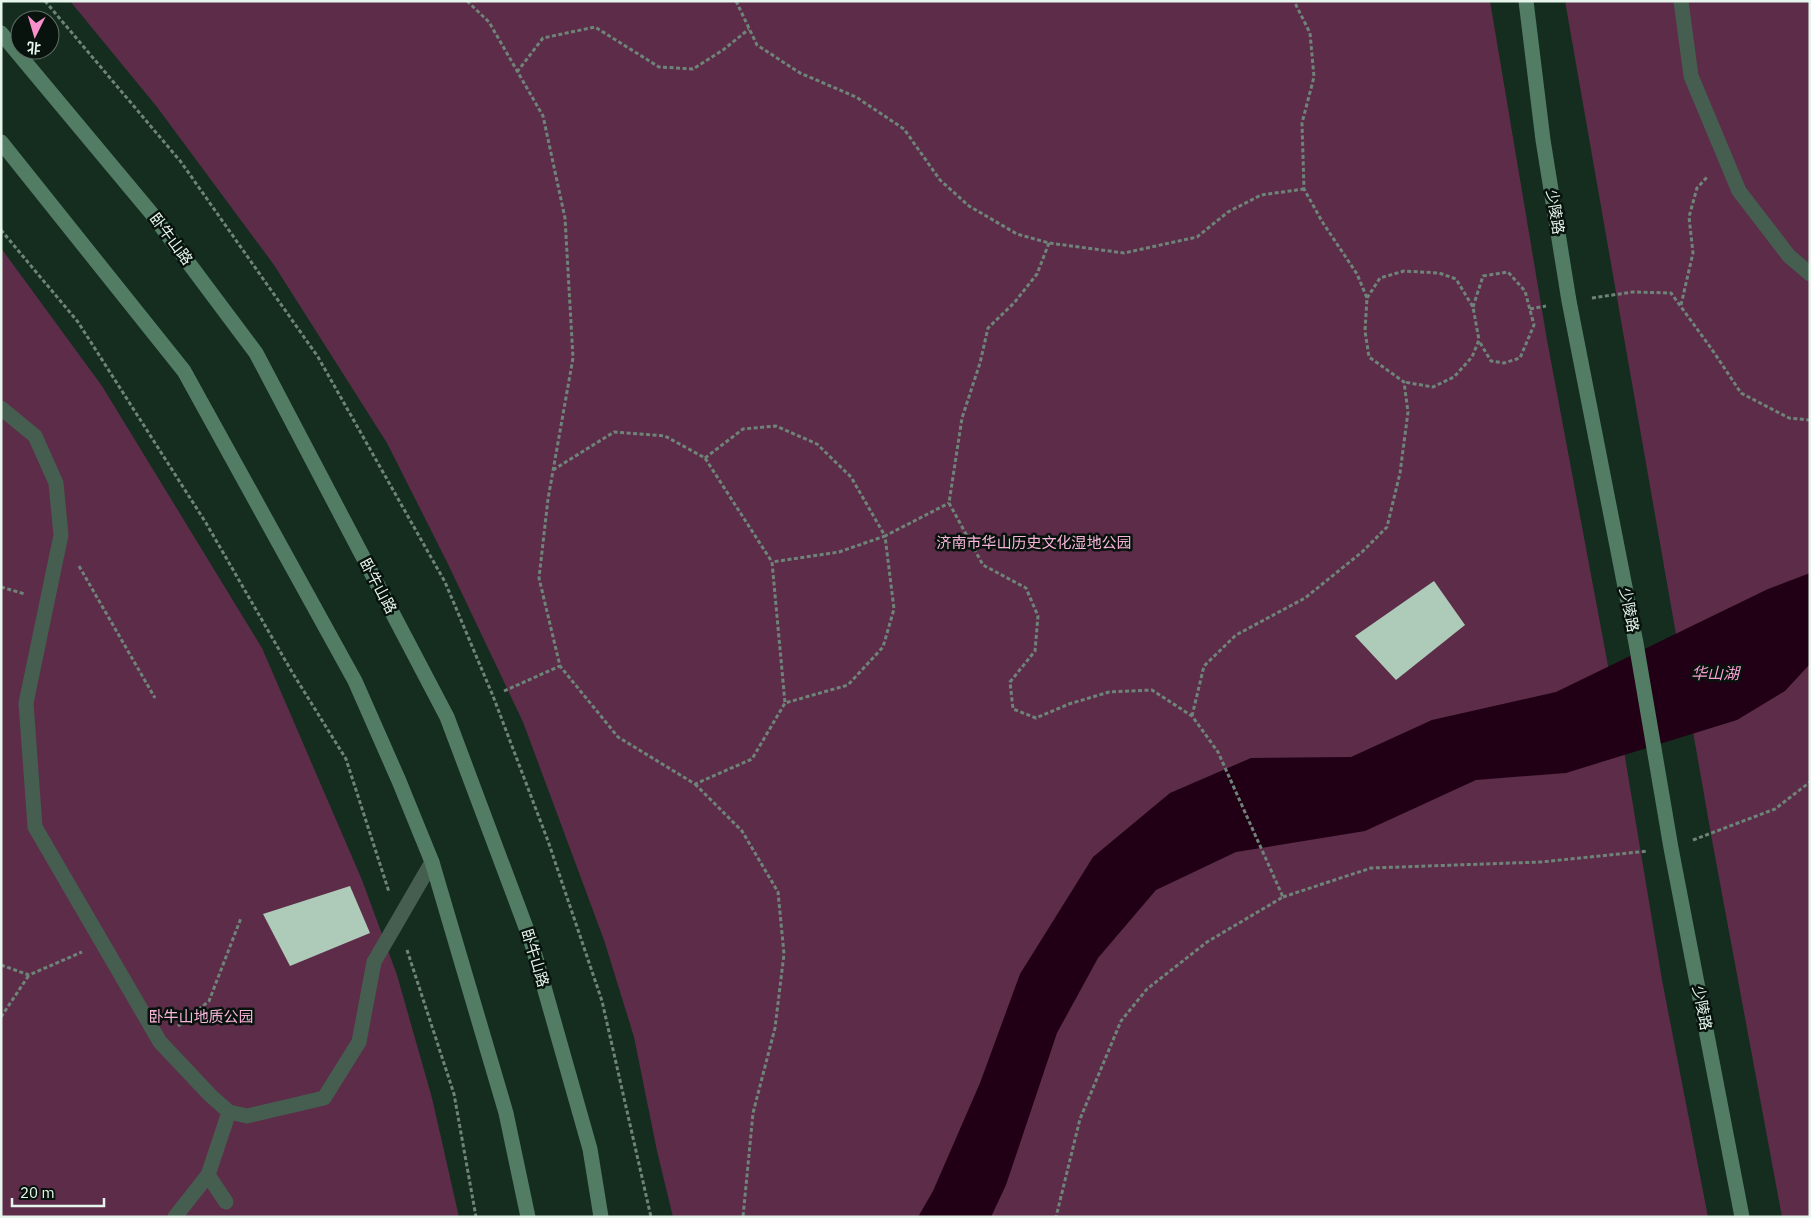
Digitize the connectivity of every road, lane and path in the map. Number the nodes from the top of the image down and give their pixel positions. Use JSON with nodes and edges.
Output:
{"nodes":[{"id":1,"x":468,"y":1,"type":"edge"},
{"id":2,"x":736,"y":1,"type":"edge"},
{"id":3,"x":1294,"y":1,"type":"edge"},
{"id":4,"x":1526,"y":1,"type":"edge"},
{"id":5,"x":1681,"y":1,"type":"edge"},
{"id":6,"x":749,"y":29,"type":"junction"},
{"id":7,"x":1,"y":33,"type":"edge"},
{"id":8,"x":517,"y":72,"type":"junction"},
{"id":9,"x":1,"y":142,"type":"edge"},
{"id":10,"x":1726,"y":159,"type":"junction"},
{"id":11,"x":1304,"y":189,"type":"junction"},
{"id":12,"x":1,"y":230,"type":"edge"},
{"id":13,"x":1049,"y":243,"type":"junction"},
{"id":14,"x":1810,"y":274,"type":"edge"},
{"id":15,"x":1367,"y":298,"type":"junction"},
{"id":16,"x":1570,"y":301,"type":"junction"},
{"id":17,"x":1681,"y":305,"type":"junction"},
{"id":18,"x":1473,"y":307,"type":"junction"},
{"id":19,"x":1479,"y":340,"type":"junction"},
{"id":20,"x":1404,"y":382,"type":"junction"},
{"id":21,"x":1,"y":408,"type":"edge"},
{"id":22,"x":1810,"y":420,"type":"edge"},
{"id":23,"x":705,"y":458,"type":"junction"},
{"id":24,"x":553,"y":470,"type":"junction"},
{"id":25,"x":949,"y":503,"type":"junction"},
{"id":26,"x":62,"y":535,"type":"junction"},
{"id":27,"x":885,"y":536,"type":"junction"},
{"id":28,"x":772,"y":562,"type":"junction"},
{"id":29,"x":560,"y":666,"type":"junction"},
{"id":30,"x":504,"y":691,"type":"dead end"},
{"id":31,"x":155,"y":698,"type":"dead end"},
{"id":32,"x":785,"y":704,"type":"junction"},
{"id":33,"x":1192,"y":716,"type":"junction"},
{"id":34,"x":1810,"y":782,"type":"edge"},
{"id":35,"x":695,"y":784,"type":"junction"},
{"id":36,"x":1671,"y":848,"type":"junction"},
{"id":37,"x":432,"y":862,"type":"junction"},
{"id":38,"x":1283,"y":897,"type":"junction"},
{"id":39,"x":241,"y":918,"type":"dead end"},
{"id":40,"x":398,"y":921,"type":"junction"},
{"id":41,"x":101,"y":944,"type":"junction"},
{"id":42,"x":1,"y":965,"type":"edge"},
{"id":43,"x":29,"y":975,"type":"junction"},
{"id":44,"x":1,"y":1018,"type":"edge"},
{"id":45,"x":160,"y":1042,"type":"junction"},
{"id":46,"x":229,"y":1112,"type":"junction"},
{"id":47,"x":208,"y":1175,"type":"junction"},
{"id":48,"x":226,"y":1202,"type":"dead end"},
{"id":49,"x":174,"y":1217,"type":"edge"},
{"id":50,"x":476,"y":1217,"type":"edge"},
{"id":51,"x":528,"y":1217,"type":"edge"},
{"id":52,"x":601,"y":1217,"type":"edge"},
{"id":53,"x":743,"y":1217,"type":"edge"},
{"id":54,"x":1056,"y":1217,"type":"edge"},
{"id":55,"x":1742,"y":1217,"type":"edge"}],
"edges":[{"from":1,"to":8,"type":"path"},
{"from":2,"to":6,"type":"path"},
{"from":3,"to":11,"type":"path"},
{"from":4,"to":16,"type":"main road","name":"少陵路"},
{"from":5,"to":10,"type":"street"},
{"from":6,"to":8,"type":"path"},
{"from":6,"to":13,"type":"path"},
{"from":7,"to":52,"type":"main road","name":"卧牛山路"},
{"from":8,"to":24,"type":"path"},
{"from":9,"to":37,"type":"main road"},
{"from":10,"to":14,"type":"street"},
{"from":10,"to":17,"type":"path"},
{"from":11,"to":13,"type":"path"},
{"from":11,"to":15,"type":"path"},
{"from":12,"to":40,"type":"path"},
{"from":13,"to":25,"type":"path"},
{"from":15,"to":18,"type":"path"},
{"from":15,"to":20,"type":"path"},
{"from":16,"to":17,"type":"path"},
{"from":16,"to":36,"type":"main road","name":"少陵路"},
{"from":17,"to":22,"type":"path"},
{"from":18,"to":19,"type":"path"},
{"from":18,"to":19,"type":"path"},
{"from":19,"to":20,"type":"path"},
{"from":20,"to":33,"type":"path"},
{"from":21,"to":26,"type":"street"},
{"from":23,"to":24,"type":"path"},
{"from":23,"to":27,"type":"path"},
{"from":23,"to":28,"type":"path"},
{"from":24,"to":29,"type":"path"},
{"from":25,"to":27,"type":"path"},
{"from":25,"to":33,"type":"path"},
{"from":26,"to":31,"type":"path"},
{"from":26,"to":41,"type":"street"},
{"from":27,"to":28,"type":"path"},
{"from":27,"to":32,"type":"path"},
{"from":28,"to":32,"type":"path"},
{"from":29,"to":30,"type":"path"},
{"from":29,"to":35,"type":"path"},
{"from":32,"to":35,"type":"path"},
{"from":33,"to":38,"type":"path"},
{"from":34,"to":36,"type":"path"},
{"from":35,"to":53,"type":"path"},
{"from":36,"to":38,"type":"path"},
{"from":36,"to":55,"type":"main road","name":"少陵路"},
{"from":37,"to":40,"type":"street"},
{"from":37,"to":51,"type":"main road"},
{"from":38,"to":54,"type":"path"},
{"from":39,"to":45,"type":"path"},
{"from":40,"to":46,"type":"street"},
{"from":40,"to":50,"type":"path"},
{"from":41,"to":43,"type":"path"},
{"from":41,"to":45,"type":"street"},
{"from":42,"to":43,"type":"path"},
{"from":43,"to":44,"type":"path"},
{"from":45,"to":46,"type":"street"},
{"from":46,"to":47,"type":"street"},
{"from":47,"to":48,"type":"street"},
{"from":47,"to":49,"type":"street"}]}
